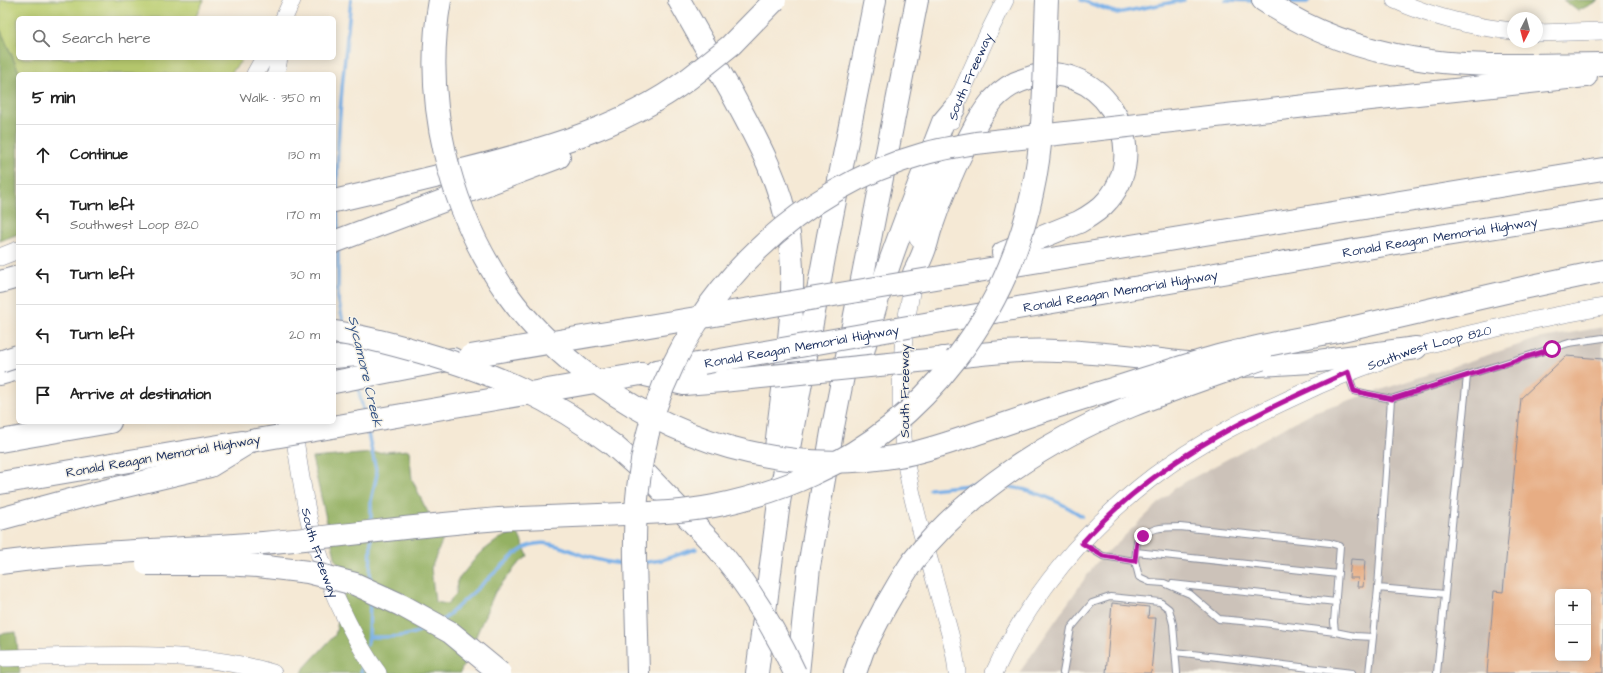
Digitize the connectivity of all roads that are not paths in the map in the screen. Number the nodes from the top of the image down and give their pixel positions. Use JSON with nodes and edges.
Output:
{"nodes":[{"id":1,"x":292,"y":0,"type":"edge"},
{"id":2,"x":298,"y":0,"type":"edge"},
{"id":3,"x":440,"y":0,"type":"edge"},
{"id":4,"x":679,"y":0,"type":"edge"},
{"id":5,"x":775,"y":0,"type":"edge"},
{"id":6,"x":918,"y":0,"type":"edge"},
{"id":7,"x":1005,"y":0,"type":"edge"},
{"id":8,"x":1047,"y":0,"type":"edge"},
{"id":9,"x":1263,"y":0,"type":"edge"},
{"id":10,"x":1395,"y":0,"type":"edge"},
{"id":11,"x":873,"y":8,"type":"edge"},
{"id":12,"x":285,"y":16,"type":"edge"},
{"id":13,"x":292,"y":16,"type":"edge"},
{"id":14,"x":1507,"y":30,"type":"edge"},
{"id":15,"x":1603,"y":31,"type":"edge"},
{"id":16,"x":1543,"y":33,"type":"edge"},
{"id":17,"x":263,"y":60,"type":"edge"},
{"id":18,"x":279,"y":60,"type":"edge"},
{"id":19,"x":1603,"y":64,"type":"edge"},
{"id":20,"x":256,"y":72,"type":"edge"},
{"id":21,"x":276,"y":72,"type":"edge"},
{"id":22,"x":1603,"y":74,"type":"edge"},
{"id":23,"x":651,"y":104,"type":"junction"},
{"id":24,"x":954,"y":109,"type":"junction"},
{"id":25,"x":1603,"y":169,"type":"edge"},
{"id":26,"x":336,"y":200,"type":"edge"},
{"id":27,"x":1603,"y":210,"type":"edge"},
{"id":28,"x":336,"y":241,"type":"edge"},
{"id":29,"x":16,"y":251,"type":"edge"},
{"id":30,"x":0,"y":256,"type":"edge"},
{"id":31,"x":1603,"y":271,"type":"edge"},
{"id":32,"x":914,"y":273,"type":"junction"},
{"id":33,"x":947,"y":276,"type":"junction"},
{"id":34,"x":16,"y":278,"type":"edge"},
{"id":35,"x":0,"y":282,"type":"edge"},
{"id":36,"x":1603,"y":307,"type":"edge"},
{"id":37,"x":1338,"y":331,"type":"junction"},
{"id":38,"x":336,"y":332,"type":"edge"},
{"id":39,"x":1603,"y":338,"type":"edge"},
{"id":40,"x":1416,"y":348,"type":"junction"},
{"id":41,"x":0,"y":356,"type":"edge"},
{"id":42,"x":470,"y":356,"type":"junction"},
{"id":43,"x":16,"y":357,"type":"edge"},
{"id":44,"x":16,"y":358,"type":"edge"},
{"id":45,"x":336,"y":358,"type":"edge"},
{"id":46,"x":0,"y":362,"type":"edge"},
{"id":47,"x":16,"y":370,"type":"edge"},
{"id":48,"x":1348,"y":372,"type":"junction"},
{"id":49,"x":0,"y":374,"type":"edge"},
{"id":50,"x":641,"y":374,"type":"junction"},
{"id":51,"x":1467,"y":376,"type":"junction"},
{"id":52,"x":336,"y":382,"type":"edge"},
{"id":53,"x":1392,"y":399,"type":"junction"},
{"id":54,"x":99,"y":424,"type":"edge"},
{"id":55,"x":292,"y":424,"type":"edge"},
{"id":56,"x":832,"y":432,"type":"junction"},
{"id":57,"x":251,"y":440,"type":"junction"},
{"id":58,"x":0,"y":442,"type":"edge"},
{"id":59,"x":0,"y":483,"type":"edge"},
{"id":60,"x":779,"y":502,"type":"junction"},
{"id":61,"x":0,"y":519,"type":"edge"},
{"id":62,"x":1082,"y":543,"type":"junction"},
{"id":63,"x":1136,"y":552,"type":"junction"},
{"id":64,"x":1135,"y":561,"type":"junction"},
{"id":65,"x":0,"y":563,"type":"edge"},
{"id":66,"x":1338,"y":574,"type":"junction"},
{"id":67,"x":1164,"y":583,"type":"junction"},
{"id":68,"x":1378,"y":588,"type":"junction"},
{"id":69,"x":1445,"y":594,"type":"junction"},
{"id":70,"x":1336,"y":602,"type":"junction"},
{"id":71,"x":1335,"y":632,"type":"junction"},
{"id":72,"x":1373,"y":637,"type":"junction"},
{"id":73,"x":1175,"y":652,"type":"junction"},
{"id":74,"x":0,"y":658,"type":"edge"},
{"id":75,"x":273,"y":673,"type":"edge"},
{"id":76,"x":378,"y":673,"type":"edge"},
{"id":77,"x":500,"y":673,"type":"edge"},
{"id":78,"x":638,"y":673,"type":"edge"},
{"id":79,"x":757,"y":673,"type":"edge"},
{"id":80,"x":795,"y":673,"type":"edge"},
{"id":81,"x":798,"y":673,"type":"edge"},
{"id":82,"x":855,"y":673,"type":"edge"},
{"id":83,"x":957,"y":673,"type":"edge"},
{"id":84,"x":994,"y":673,"type":"edge"},
{"id":85,"x":1064,"y":673,"type":"edge"},
{"id":86,"x":1177,"y":673,"type":"edge"},
{"id":87,"x":1352,"y":673,"type":"edge"},
{"id":88,"x":1369,"y":673,"type":"edge"},
{"id":89,"x":1437,"y":673,"type":"edge"}],
"edges":[{"from":1,"to":12,"type":"main road"},
{"from":2,"to":13,"type":"main road"},
{"from":3,"to":37,"type":"highway","bridge":true},
{"from":4,"to":60,"type":"highway"},
{"from":5,"to":23,"type":"highway","bridge":true},
{"from":6,"to":56,"type":"highway"},
{"from":7,"to":24,"type":"main road","name":"South Freeway"},
{"from":8,"to":65,"type":"highway","bridge":true},
{"from":9,"to":19,"type":"highway"},
{"from":10,"to":14,"type":"main road"},
{"from":11,"to":60,"type":"highway"},
{"from":15,"to":16,"type":"main road"},
{"from":17,"to":20,"type":"main road"},
{"from":18,"to":21,"type":"main road"},
{"from":22,"to":78,"type":"highway","bridge":true},
{"from":23,"to":26,"type":"highway"},
{"from":23,"to":28,"type":"highway"},
{"from":24,"to":32,"type":"main road","name":"South Freeway"},
{"from":24,"to":56,"type":"highway"},
{"from":25,"to":33,"type":"highway"},
{"from":27,"to":50,"type":"highway","name":"Ronald Reagan Memorial Highway","bridge":true},
{"from":29,"to":30,"type":"main road"},
{"from":31,"to":37,"type":"highway"},
{"from":32,"to":33,"type":"highway"},
{"from":32,"to":83,"type":"main road","name":"South Freeway"},
{"from":33,"to":42,"type":"highway","bridge":true},
{"from":34,"to":35,"type":"highway"},
{"from":36,"to":40,"type":"main road","name":"Southwest Loop 820"},
{"from":37,"to":82,"type":"highway","bridge":true},
{"from":38,"to":80,"type":"highway","bridge":true},
{"from":39,"to":51,"type":"lane"},
{"from":40,"to":48,"type":"main road","name":"Southwest Loop 820"},
{"from":40,"to":50,"type":"highway","bridge":true},
{"from":41,"to":43,"type":"highway"},
{"from":42,"to":45,"type":"highway","bridge":true},
{"from":42,"to":52,"type":"highway","bridge":true},
{"from":44,"to":46,"type":"highway","bridge":true},
{"from":47,"to":49,"type":"highway"},
{"from":48,"to":53,"type":"lane"},
{"from":48,"to":62,"type":"main road","name":"Southwest Loop 820"},
{"from":50,"to":57,"type":"highway","name":"Ronald Reagan Memorial Highway","bridge":true},
{"from":51,"to":53,"type":"lane"},
{"from":51,"to":69,"type":"lane"},
{"from":53,"to":68,"type":"lane"},
{"from":54,"to":58,"type":"highway"},
{"from":55,"to":76,"type":"main road","name":"South Freeway","bridge":true},
{"from":56,"to":81,"type":"highway"},
{"from":57,"to":59,"type":"highway","name":"Ronald Reagan Memorial Highway"},
{"from":57,"to":61,"type":"highway"},
{"from":60,"to":79,"type":"highway"},
{"from":62,"to":64,"type":"lane"},
{"from":62,"to":84,"type":"main road","name":"Southwest Loop 820"},
{"from":63,"to":64,"type":"lane"},
{"from":63,"to":66,"type":"lane"},
{"from":63,"to":66,"type":"lane"},
{"from":64,"to":67,"type":"lane"},
{"from":65,"to":77,"type":"highway","bridge":true},
{"from":66,"to":70,"type":"lane"},
{"from":67,"to":70,"type":"lane"},
{"from":67,"to":71,"type":"lane"},
{"from":68,"to":69,"type":"lane"},
{"from":68,"to":72,"type":"lane"},
{"from":69,"to":89,"type":"lane"},
{"from":70,"to":71,"type":"lane"},
{"from":71,"to":72,"type":"lane"},
{"from":72,"to":88,"type":"lane"},
{"from":73,"to":85,"type":"lane"},
{"from":73,"to":86,"type":"lane"},
{"from":73,"to":87,"type":"lane"},
{"from":74,"to":75,"type":"main road"}]}
